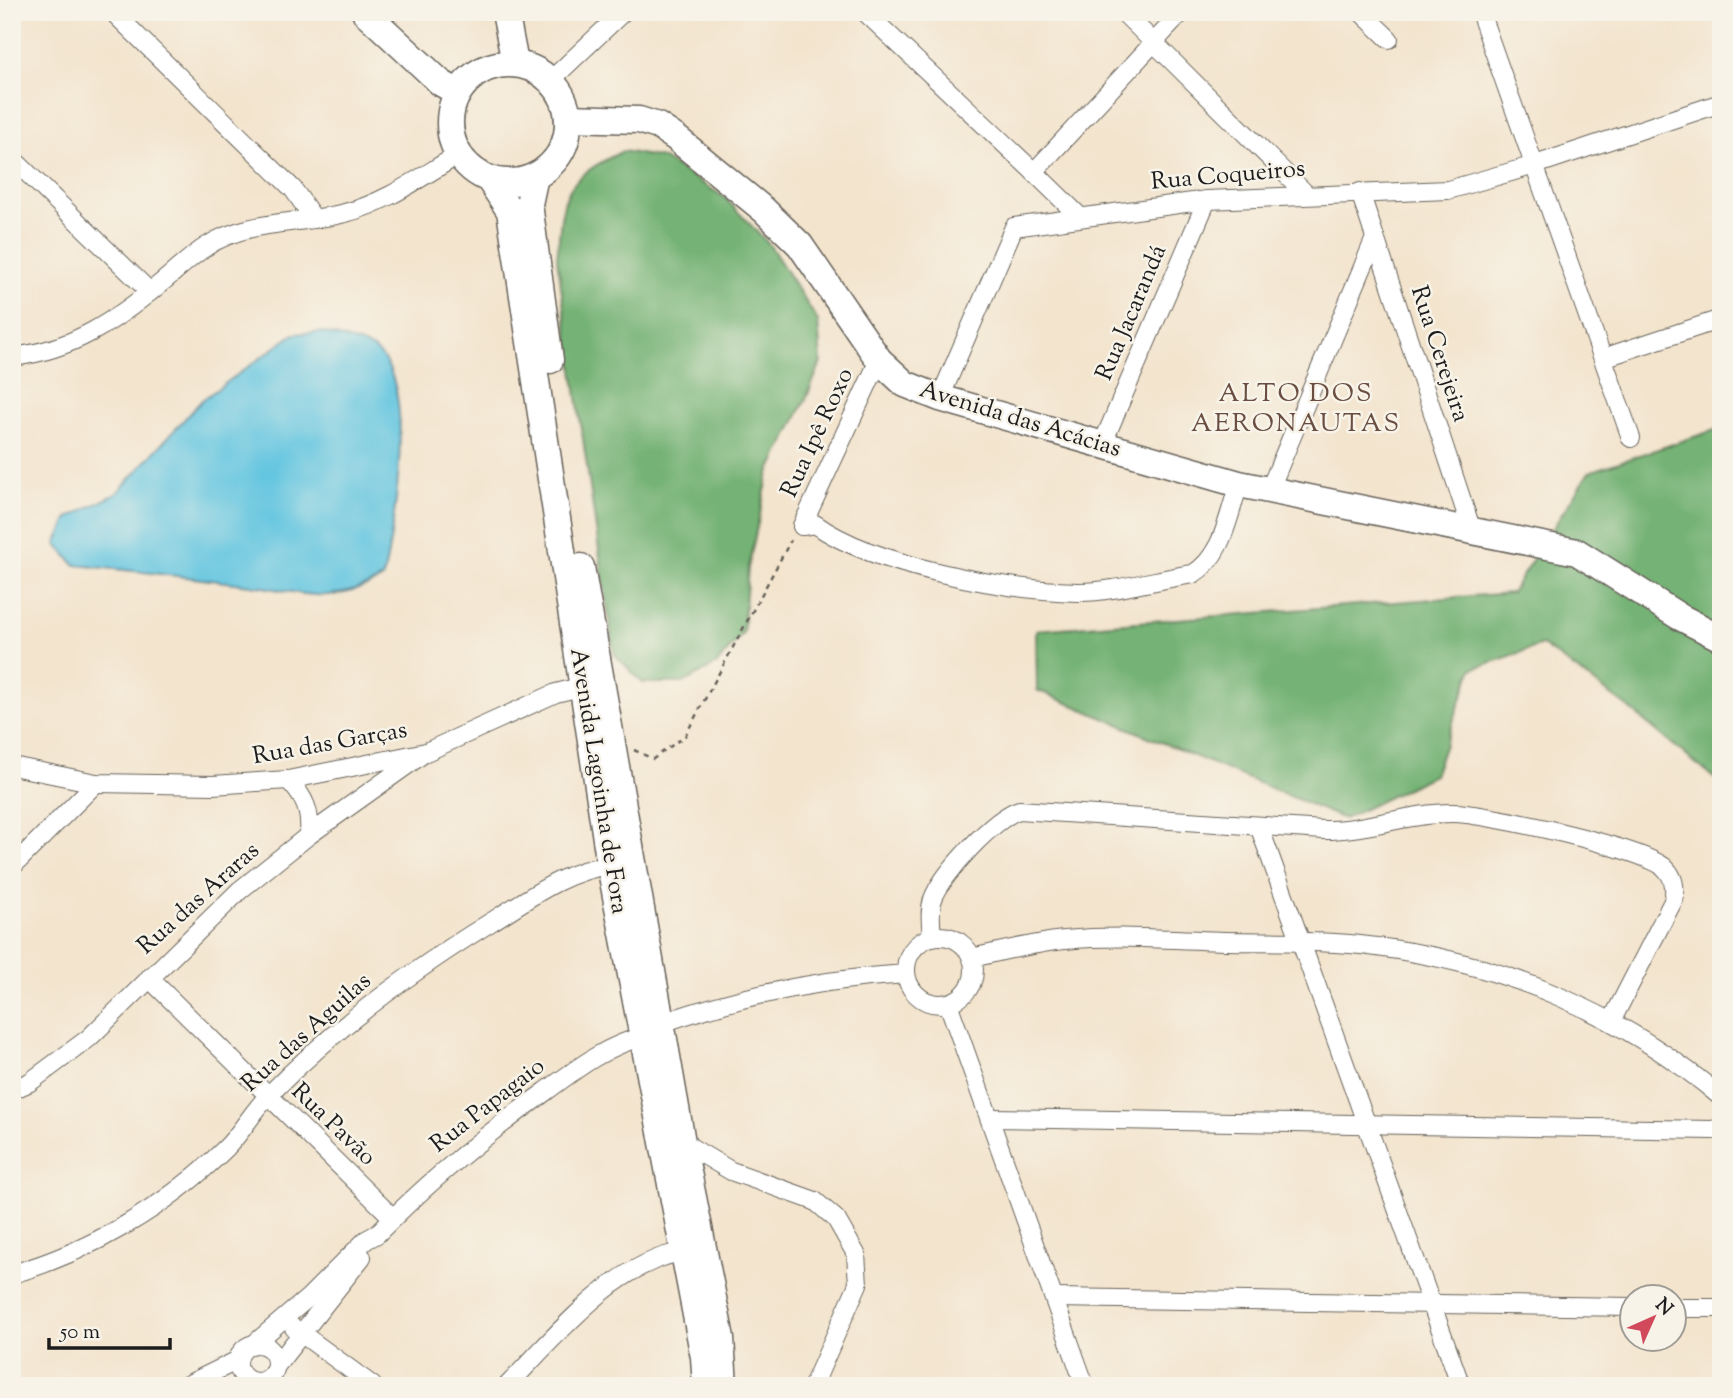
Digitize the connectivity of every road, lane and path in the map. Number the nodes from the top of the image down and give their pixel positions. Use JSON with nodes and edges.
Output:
{"nodes":[{"id":1,"x":113,"y":12,"type":"edge"},
{"id":2,"x":365,"y":12,"type":"edge"},
{"id":3,"x":505,"y":12,"type":"edge"},
{"id":4,"x":623,"y":12,"type":"edge"},
{"id":5,"x":865,"y":12,"type":"edge"},
{"id":6,"x":1123,"y":12,"type":"edge"},
{"id":7,"x":1182,"y":12,"type":"edge"},
{"id":8,"x":1361,"y":12,"type":"edge"},
{"id":9,"x":1480,"y":12,"type":"edge"},
{"id":10,"x":1389,"y":39,"type":"dead end"},
{"id":11,"x":1154,"y":41,"type":"junction"},
{"id":12,"x":514,"y":63,"type":"junction"},
{"id":13,"x":551,"y":80,"type":"junction"},
{"id":14,"x":457,"y":92,"type":"junction"},
{"id":15,"x":1721,"y":103,"type":"edge"},
{"id":16,"x":568,"y":118,"type":"junction"},
{"id":17,"x":458,"y":155,"type":"junction"},
{"id":18,"x":12,"y":158,"type":"edge"},
{"id":19,"x":1535,"y":165,"type":"junction"},
{"id":20,"x":1034,"y":172,"type":"junction"},
{"id":21,"x":536,"y":176,"type":"junction"},
{"id":22,"x":489,"y":180,"type":"junction"},
{"id":23,"x":1360,"y":192,"type":"junction"},
{"id":24,"x":1306,"y":193,"type":"junction"},
{"id":25,"x":1207,"y":200,"type":"junction"},
{"id":26,"x":1079,"y":216,"type":"junction"},
{"id":27,"x":314,"y":219,"type":"junction"},
{"id":28,"x":1376,"y":237,"type":"junction"},
{"id":29,"x":150,"y":292,"type":"junction"},
{"id":30,"x":1721,"y":319,"type":"edge"},
{"id":31,"x":12,"y":357,"type":"edge"},
{"id":32,"x":1603,"y":358,"type":"junction"},
{"id":33,"x":879,"y":360,"type":"junction"},
{"id":34,"x":940,"y":398,"type":"junction"},
{"id":35,"x":1631,"y":438,"type":"dead end"},
{"id":36,"x":1102,"y":445,"type":"junction"},
{"id":37,"x":1239,"y":484,"type":"junction"},
{"id":38,"x":1269,"y":491,"type":"junction"},
{"id":39,"x":802,"y":526,"type":"junction"},
{"id":40,"x":1472,"y":531,"type":"junction"},
{"id":41,"x":1721,"y":638,"type":"edge"},
{"id":42,"x":591,"y":684,"type":"junction"},
{"id":43,"x":611,"y":737,"type":"junction"},
{"id":44,"x":426,"y":752,"type":"junction"},
{"id":45,"x":12,"y":766,"type":"edge"},
{"id":46,"x":288,"y":780,"type":"junction"},
{"id":47,"x":96,"y":783,"type":"junction"},
{"id":48,"x":1259,"y":825,"type":"junction"},
{"id":49,"x":309,"y":835,"type":"junction"},
{"id":50,"x":610,"y":865,"type":"junction"},
{"id":51,"x":12,"y":867,"type":"edge"},
{"id":52,"x":932,"y":937,"type":"junction"},
{"id":53,"x":1300,"y":942,"type":"junction"},
{"id":54,"x":972,"y":958,"type":"junction"},
{"id":55,"x":906,"y":974,"type":"junction"},
{"id":56,"x":149,"y":978,"type":"junction"},
{"id":57,"x":948,"y":1003,"type":"junction"},
{"id":58,"x":1612,"y":1020,"type":"junction"},
{"id":59,"x":652,"y":1030,"type":"junction"},
{"id":60,"x":12,"y":1090,"type":"edge"},
{"id":61,"x":268,"y":1096,"type":"junction"},
{"id":62,"x":1721,"y":1097,"type":"edge"},
{"id":63,"x":989,"y":1118,"type":"junction"},
{"id":64,"x":1366,"y":1125,"type":"junction"},
{"id":65,"x":1721,"y":1127,"type":"edge"},
{"id":66,"x":682,"y":1142,"type":"junction"},
{"id":67,"x":393,"y":1218,"type":"junction"},
{"id":68,"x":377,"y":1234,"type":"junction"},
{"id":69,"x":682,"y":1252,"type":"junction"},
{"id":70,"x":12,"y":1274,"type":"edge"},
{"id":71,"x":1054,"y":1298,"type":"junction"},
{"id":72,"x":1430,"y":1304,"type":"junction"},
{"id":73,"x":1618,"y":1307,"type":"edge"},
{"id":74,"x":1688,"y":1308,"type":"edge"},
{"id":75,"x":1721,"y":1308,"type":"edge"},
{"id":76,"x":279,"y":1323,"type":"junction"},
{"id":77,"x":303,"y":1333,"type":"junction"},
{"id":78,"x":254,"y":1344,"type":"junction"},
{"id":79,"x":237,"y":1360,"type":"junction"},
{"id":80,"x":276,"y":1366,"type":"junction"},
{"id":81,"x":253,"y":1384,"type":"edge"},
{"id":82,"x":185,"y":1386,"type":"edge"},
{"id":83,"x":373,"y":1386,"type":"edge"},
{"id":84,"x":507,"y":1386,"type":"edge"},
{"id":85,"x":706,"y":1386,"type":"edge"},
{"id":86,"x":724,"y":1386,"type":"edge"},
{"id":87,"x":813,"y":1386,"type":"edge"},
{"id":88,"x":1085,"y":1386,"type":"edge"},
{"id":89,"x":1461,"y":1386,"type":"edge"}],
"edges":[{"from":1,"to":27,"type":"street"},
{"from":2,"to":14,"type":"main road"},
{"from":3,"to":12,"type":"main road"},
{"from":4,"to":13,"type":"street"},
{"from":5,"to":20,"type":"street"},
{"from":6,"to":11,"type":"street"},
{"from":7,"to":11,"type":"street"},
{"from":8,"to":10,"type":"street"},
{"from":9,"to":19,"type":"street"},
{"from":11,"to":20,"type":"street"},
{"from":11,"to":24,"type":"street"},
{"from":12,"to":13,"type":"main road"},
{"from":12,"to":14,"type":"main road"},
{"from":13,"to":16,"type":"main road"},
{"from":14,"to":17,"type":"main road"},
{"from":15,"to":19,"type":"street","name":"Rua Coqueiros"},
{"from":16,"to":21,"type":"main road"},
{"from":16,"to":33,"type":"main road","name":"Avenida das Acácias"},
{"from":17,"to":22,"type":"main road"},
{"from":17,"to":27,"type":"street"},
{"from":18,"to":29,"type":"street"},
{"from":19,"to":23,"type":"street","name":"Rua Coqueiros"},
{"from":19,"to":32,"type":"street"},
{"from":20,"to":26,"type":"street"},
{"from":21,"to":22,"type":"main road"},
{"from":21,"to":42,"type":"main road","name":"Avenida Lagoinha de Fora"},
{"from":22,"to":42,"type":"main road","name":"Avenida Lagoinha de Fora"},
{"from":23,"to":24,"type":"street","name":"Rua Coqueiros"},
{"from":23,"to":28,"type":"street","name":"Rua Cerejeira"},
{"from":24,"to":25,"type":"street","name":"Rua Coqueiros"},
{"from":25,"to":26,"type":"street","name":"Rua Coqueiros"},
{"from":25,"to":36,"type":"street","name":"Rua Jacarandá"},
{"from":26,"to":34,"type":"street","name":"Rua Coqueiros"},
{"from":27,"to":29,"type":"street"},
{"from":28,"to":38,"type":"street"},
{"from":28,"to":40,"type":"street","name":"Rua Cerejeira"},
{"from":29,"to":31,"type":"street"},
{"from":30,"to":32,"type":"street"},
{"from":32,"to":35,"type":"street"},
{"from":33,"to":34,"type":"main road","name":"Avenida das Acácias"},
{"from":33,"to":39,"type":"street","name":"Rua Ipê Roxo"},
{"from":34,"to":36,"type":"main road","name":"Avenida das Acácias"},
{"from":36,"to":37,"type":"main road","name":"Avenida das Acácias"},
{"from":37,"to":38,"type":"main road","name":"Avenida das Acácias"},
{"from":37,"to":39,"type":"street"},
{"from":38,"to":40,"type":"main road","name":"Avenida das Acácias"},
{"from":39,"to":43,"type":"path"},
{"from":40,"to":41,"type":"main road","name":"Avenida das Acácias"},
{"from":42,"to":43,"type":"main road","name":"Avenida Lagoinha de Fora"},
{"from":42,"to":44,"type":"street","name":"Rua das Garças"},
{"from":42,"to":50,"type":"main road","name":"Avenida Lagoinha de Fora"},
{"from":43,"to":59,"type":"main road","name":"Avenida Lagoinha de Fora"},
{"from":44,"to":46,"type":"street","name":"Rua das Garças"},
{"from":44,"to":49,"type":"street","name":"Rua das Araras"},
{"from":45,"to":47,"type":"street","name":"Rua das Garças"},
{"from":46,"to":47,"type":"street","name":"Rua das Garças"},
{"from":46,"to":49,"type":"street"},
{"from":47,"to":51,"type":"street"},
{"from":48,"to":52,"type":"street"},
{"from":48,"to":53,"type":"street"},
{"from":48,"to":58,"type":"street"},
{"from":49,"to":56,"type":"street","name":"Rua das Araras"},
{"from":50,"to":59,"type":"main road","name":"Avenida Lagoinha de Fora"},
{"from":50,"to":61,"type":"street","name":"Rua das Aguilas"},
{"from":52,"to":54,"type":"street"},
{"from":52,"to":55,"type":"street"},
{"from":53,"to":54,"type":"street"},
{"from":53,"to":58,"type":"street"},
{"from":53,"to":64,"type":"street"},
{"from":54,"to":57,"type":"street"},
{"from":55,"to":57,"type":"street"},
{"from":55,"to":59,"type":"street","name":"Rua Papagaio"},
{"from":56,"to":60,"type":"street","name":"Rua das Araras"},
{"from":56,"to":61,"type":"street","name":"Rua Pavão"},
{"from":57,"to":63,"type":"street"},
{"from":58,"to":62,"type":"street"},
{"from":59,"to":66,"type":"main road","name":"Avenida Lagoinha de Fora"},
{"from":59,"to":67,"type":"street","name":"Rua Papagaio"},
{"from":59,"to":69,"type":"main road","name":"Avenida Lagoinha de Fora"},
{"from":61,"to":67,"type":"street","name":"Rua Pavão"},
{"from":61,"to":70,"type":"street","name":"Rua das Aguilas"},
{"from":63,"to":64,"type":"street"},
{"from":63,"to":71,"type":"street"},
{"from":64,"to":65,"type":"street"},
{"from":64,"to":72,"type":"street"},
{"from":66,"to":86,"type":"main road","name":"Avenida Lagoinha de Fora"},
{"from":66,"to":87,"type":"street"},
{"from":67,"to":68,"type":"street","name":"Rua Papagaio"},
{"from":68,"to":76,"type":"street","name":"Rua Papagaio"},
{"from":68,"to":77,"type":"street","name":"Rua Papagaio"},
{"from":69,"to":84,"type":"street"},
{"from":69,"to":85,"type":"main road","name":"Avenida Lagoinha de Fora"},
{"from":71,"to":72,"type":"street"},
{"from":71,"to":88,"type":"street"},
{"from":72,"to":73,"type":"street"},
{"from":72,"to":89,"type":"street"},
{"from":74,"to":75,"type":"street"},
{"from":76,"to":77,"type":"street"},
{"from":76,"to":78,"type":"street","name":"Rua Papagaio"},
{"from":77,"to":80,"type":"street","name":"Rua Papagaio"},
{"from":77,"to":83,"type":"street"},
{"from":78,"to":79,"type":"street"},
{"from":78,"to":80,"type":"street"},
{"from":79,"to":81,"type":"street"},
{"from":79,"to":82,"type":"street"},
{"from":80,"to":81,"type":"street"}]}
